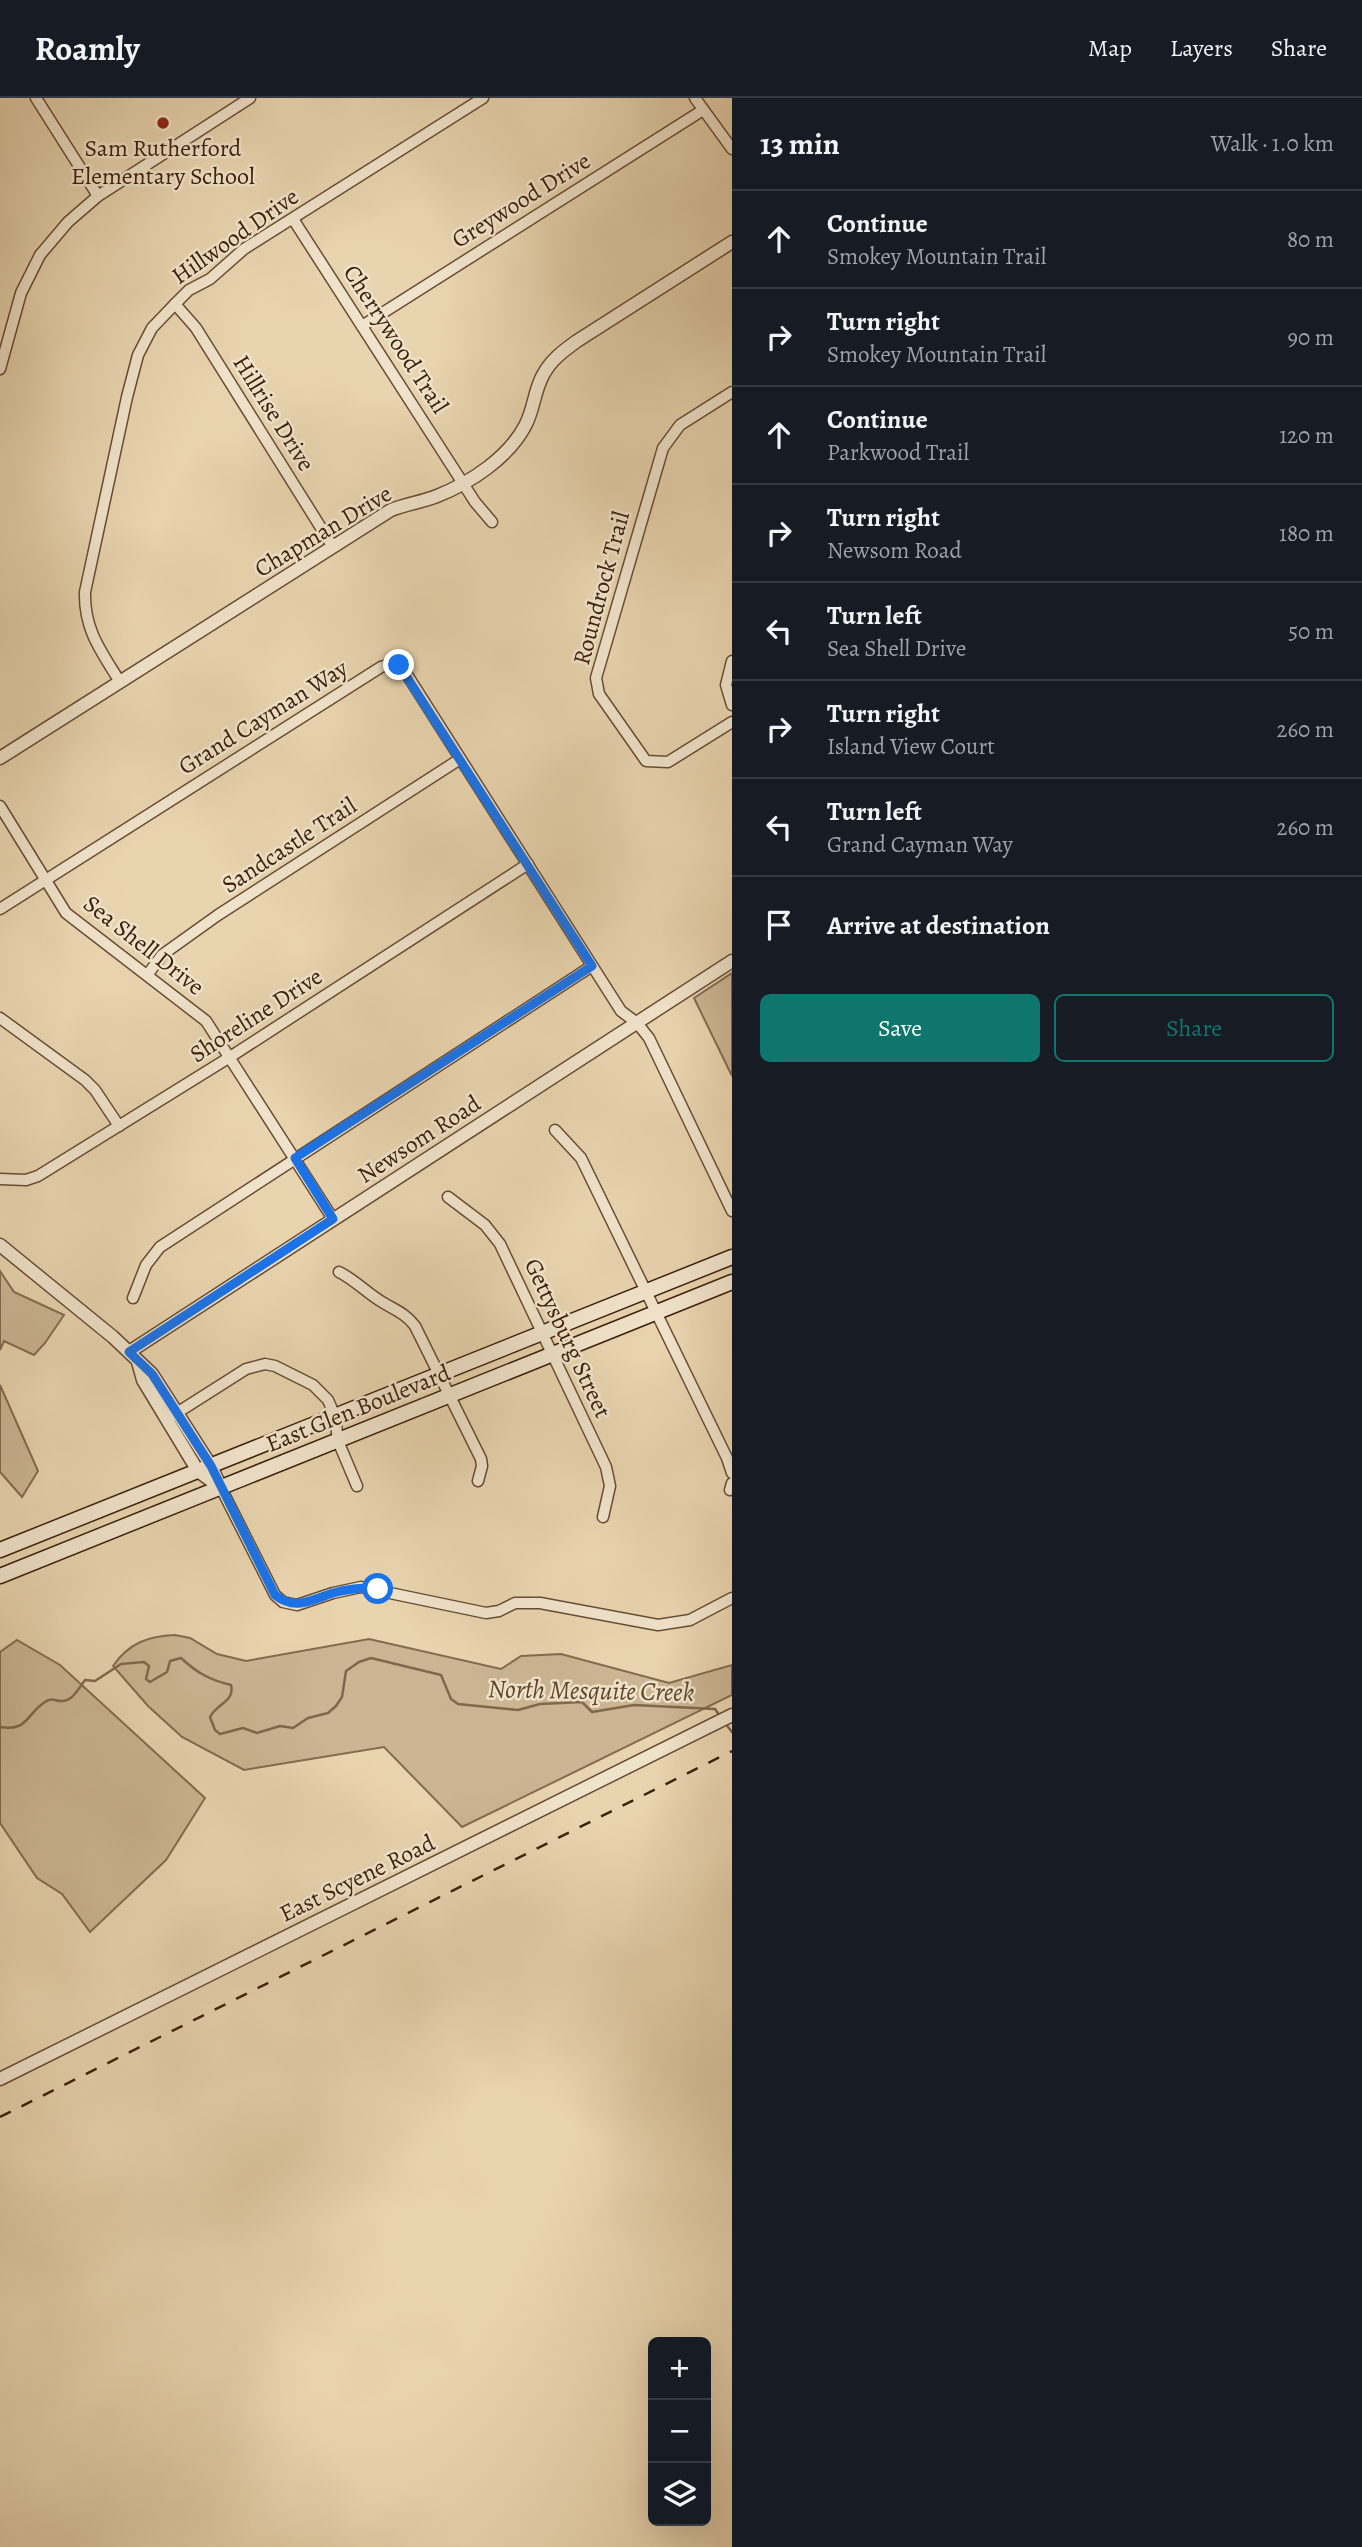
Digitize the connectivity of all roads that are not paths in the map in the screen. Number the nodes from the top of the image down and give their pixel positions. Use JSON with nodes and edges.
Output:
{"nodes":[{"id":1,"x":36,"y":98,"type":"edge"},
{"id":2,"x":250,"y":98,"type":"edge"},
{"id":3,"x":483,"y":98,"type":"edge"},
{"id":4,"x":695,"y":98,"type":"edge"},
{"id":5,"x":703,"y":110,"type":"junction"},
{"id":6,"x":732,"y":149,"type":"edge"},
{"id":7,"x":98,"y":196,"type":"junction"},
{"id":8,"x":293,"y":219,"type":"junction"},
{"id":9,"x":732,"y":242,"type":"edge"},
{"id":10,"x":175,"y":304,"type":"junction"},
{"id":11,"x":362,"y":326,"type":"junction"},
{"id":12,"x":0,"y":369,"type":"edge"},
{"id":13,"x":732,"y":392,"type":"edge"},
{"id":14,"x":463,"y":482,"type":"junction"},
{"id":15,"x":492,"y":522,"type":"dead end"},
{"id":16,"x":333,"y":547,"type":"junction"},
{"id":17,"x":732,"y":661,"type":"edge"},
{"id":18,"x":120,"y":682,"type":"junction"},
{"id":19,"x":732,"y":705,"type":"edge"},
{"id":20,"x":732,"y":722,"type":"edge"},
{"id":21,"x":0,"y":758,"type":"edge"},
{"id":22,"x":460,"y":759,"type":"junction"},
{"id":23,"x":0,"y":806,"type":"edge"},
{"id":24,"x":528,"y":864,"type":"junction"},
{"id":25,"x":45,"y":880,"type":"junction"},
{"id":26,"x":0,"y":909,"type":"edge"},
{"id":27,"x":732,"y":961,"type":"edge"},
{"id":28,"x":592,"y":966,"type":"junction"},
{"id":29,"x":148,"y":974,"type":"junction"},
{"id":30,"x":0,"y":1018,"type":"edge"},
{"id":31,"x":636,"y":1023,"type":"junction"},
{"id":32,"x":230,"y":1057,"type":"junction"},
{"id":33,"x":119,"y":1125,"type":"junction"},
{"id":34,"x":555,"y":1130,"type":"dead end"},
{"id":35,"x":295,"y":1158,"type":"junction"},
{"id":36,"x":0,"y":1179,"type":"edge"},
{"id":37,"x":448,"y":1197,"type":"dead end"},
{"id":38,"x":732,"y":1211,"type":"edge"},
{"id":39,"x":333,"y":1219,"type":"junction"},
{"id":40,"x":0,"y":1245,"type":"edge"},
{"id":41,"x":732,"y":1257,"type":"edge"},
{"id":42,"x":339,"y":1272,"type":"dead end"},
{"id":43,"x":732,"y":1282,"type":"edge"},
{"id":44,"x":646,"y":1292,"type":"junction"},
{"id":45,"x":133,"y":1298,"type":"dead end"},
{"id":46,"x":657,"y":1313,"type":"junction"},
{"id":47,"x":542,"y":1333,"type":"junction"},
{"id":48,"x":552,"y":1355,"type":"junction"},
{"id":49,"x":134,"y":1357,"type":"junction"},
{"id":50,"x":438,"y":1375,"type":"junction"},
{"id":51,"x":448,"y":1396,"type":"junction"},
{"id":52,"x":172,"y":1416,"type":"junction"},
{"id":53,"x":335,"y":1416,"type":"junction"},
{"id":54,"x":338,"y":1441,"type":"junction"},
{"id":55,"x":205,"y":1468,"type":"junction"},
{"id":56,"x":732,"y":1473,"type":"edge"},
{"id":57,"x":478,"y":1481,"type":"dead end"},
{"id":58,"x":358,"y":1486,"type":"dead end"},
{"id":59,"x":221,"y":1488,"type":"junction"},
{"id":60,"x":603,"y":1517,"type":"dead end"},
{"id":61,"x":5,"y":1548,"type":"edge"},
{"id":62,"x":0,"y":1576,"type":"edge"},
{"id":63,"x":732,"y":1598,"type":"edge"},
{"id":64,"x":732,"y":1715,"type":"edge"},
{"id":65,"x":0,"y":2079,"type":"edge"}],
"edges":[{"from":1,"to":7,"type":"street"},
{"from":2,"to":7,"type":"street"},
{"from":3,"to":8,"type":"street","name":"Hillwood Drive"},
{"from":4,"to":5,"type":"street"},
{"from":5,"to":6,"type":"street"},
{"from":5,"to":11,"type":"street","name":"Greywood Drive"},
{"from":7,"to":12,"type":"street"},
{"from":8,"to":10,"type":"street","name":"Hillwood Drive"},
{"from":8,"to":11,"type":"street","name":"Cherrywood Trail"},
{"from":9,"to":14,"type":"street","name":"Chapman Drive"},
{"from":10,"to":16,"type":"street","name":"Hillrise Drive"},
{"from":10,"to":18,"type":"street","name":"Hillwood Drive"},
{"from":11,"to":14,"type":"street","name":"Cherrywood Trail"},
{"from":13,"to":20,"type":"street","name":"Roundrock Trail"},
{"from":14,"to":15,"type":"street","name":"Cherrywood Trail"},
{"from":14,"to":16,"type":"street","name":"Chapman Drive"},
{"from":16,"to":18,"type":"street","name":"Chapman Drive"},
{"from":17,"to":19,"type":"street"},
{"from":18,"to":21,"type":"street","name":"Chapman Drive"},
{"from":22,"to":24,"type":"street","name":"Grand Cayman Way"},
{"from":22,"to":25,"type":"street","name":"Grand Cayman Way"},
{"from":22,"to":29,"type":"street","name":"Sandcastle Trail"},
{"from":23,"to":25,"type":"street","name":"Sea Shell Drive"},
{"from":24,"to":28,"type":"street","name":"Grand Cayman Way"},
{"from":24,"to":32,"type":"street","name":"Shoreline Drive"},
{"from":25,"to":26,"type":"street","name":"Grand Cayman Way"},
{"from":25,"to":29,"type":"street","name":"Sea Shell Drive"},
{"from":27,"to":31,"type":"street","name":"Newsom Road"},
{"from":28,"to":31,"type":"street","name":"Grand Cayman Way"},
{"from":28,"to":35,"type":"street"},
{"from":29,"to":32,"type":"street","name":"Sea Shell Drive"},
{"from":30,"to":33,"type":"street"},
{"from":31,"to":38,"type":"street","name":"Grand Cayman Way"},
{"from":31,"to":39,"type":"street","name":"Newsom Road"},
{"from":32,"to":33,"type":"street","name":"Shoreline Drive"},
{"from":32,"to":35,"type":"street","name":"Sea Shell Drive"},
{"from":33,"to":36,"type":"street","name":"Shoreline Drive"},
{"from":34,"to":44,"type":"street"},
{"from":35,"to":39,"type":"street","name":"Sea Shell Drive"},
{"from":35,"to":45,"type":"street"},
{"from":37,"to":47,"type":"street","name":"Gettysburg Street"},
{"from":39,"to":49,"type":"street","name":"Newsom Road"},
{"from":40,"to":49,"type":"street"},
{"from":41,"to":44,"type":"main road","name":"East Glen Boulevard"},
{"from":42,"to":50,"type":"street"},
{"from":43,"to":46,"type":"main road","name":"East Glen Boulevard"},
{"from":44,"to":46,"type":"street"},
{"from":44,"to":47,"type":"main road","name":"East Glen Boulevard"},
{"from":46,"to":48,"type":"main road","name":"East Glen Boulevard"},
{"from":46,"to":56,"type":"street"},
{"from":47,"to":48,"type":"street","name":"Gettysburg Street"},
{"from":47,"to":50,"type":"main road","name":"East Glen Boulevard"},
{"from":48,"to":51,"type":"main road","name":"East Glen Boulevard"},
{"from":48,"to":60,"type":"street","name":"Gettysburg Street"},
{"from":49,"to":52,"type":"street"},
{"from":50,"to":51,"type":"street"},
{"from":50,"to":53,"type":"main road","name":"East Glen Boulevard"},
{"from":51,"to":54,"type":"main road","name":"East Glen Boulevard"},
{"from":51,"to":57,"type":"street"},
{"from":52,"to":53,"type":"street"},
{"from":52,"to":55,"type":"street"},
{"from":53,"to":54,"type":"street"},
{"from":53,"to":55,"type":"main road","name":"East Glen Boulevard"},
{"from":54,"to":58,"type":"street"},
{"from":54,"to":59,"type":"main road","name":"East Glen Boulevard"},
{"from":55,"to":59,"type":"street"},
{"from":55,"to":61,"type":"main road","name":"East Glen Boulevard"},
{"from":59,"to":62,"type":"main road","name":"East Glen Boulevard"},
{"from":59,"to":63,"type":"street"},
{"from":64,"to":65,"type":"street","name":"East Scyene Road"}]}
